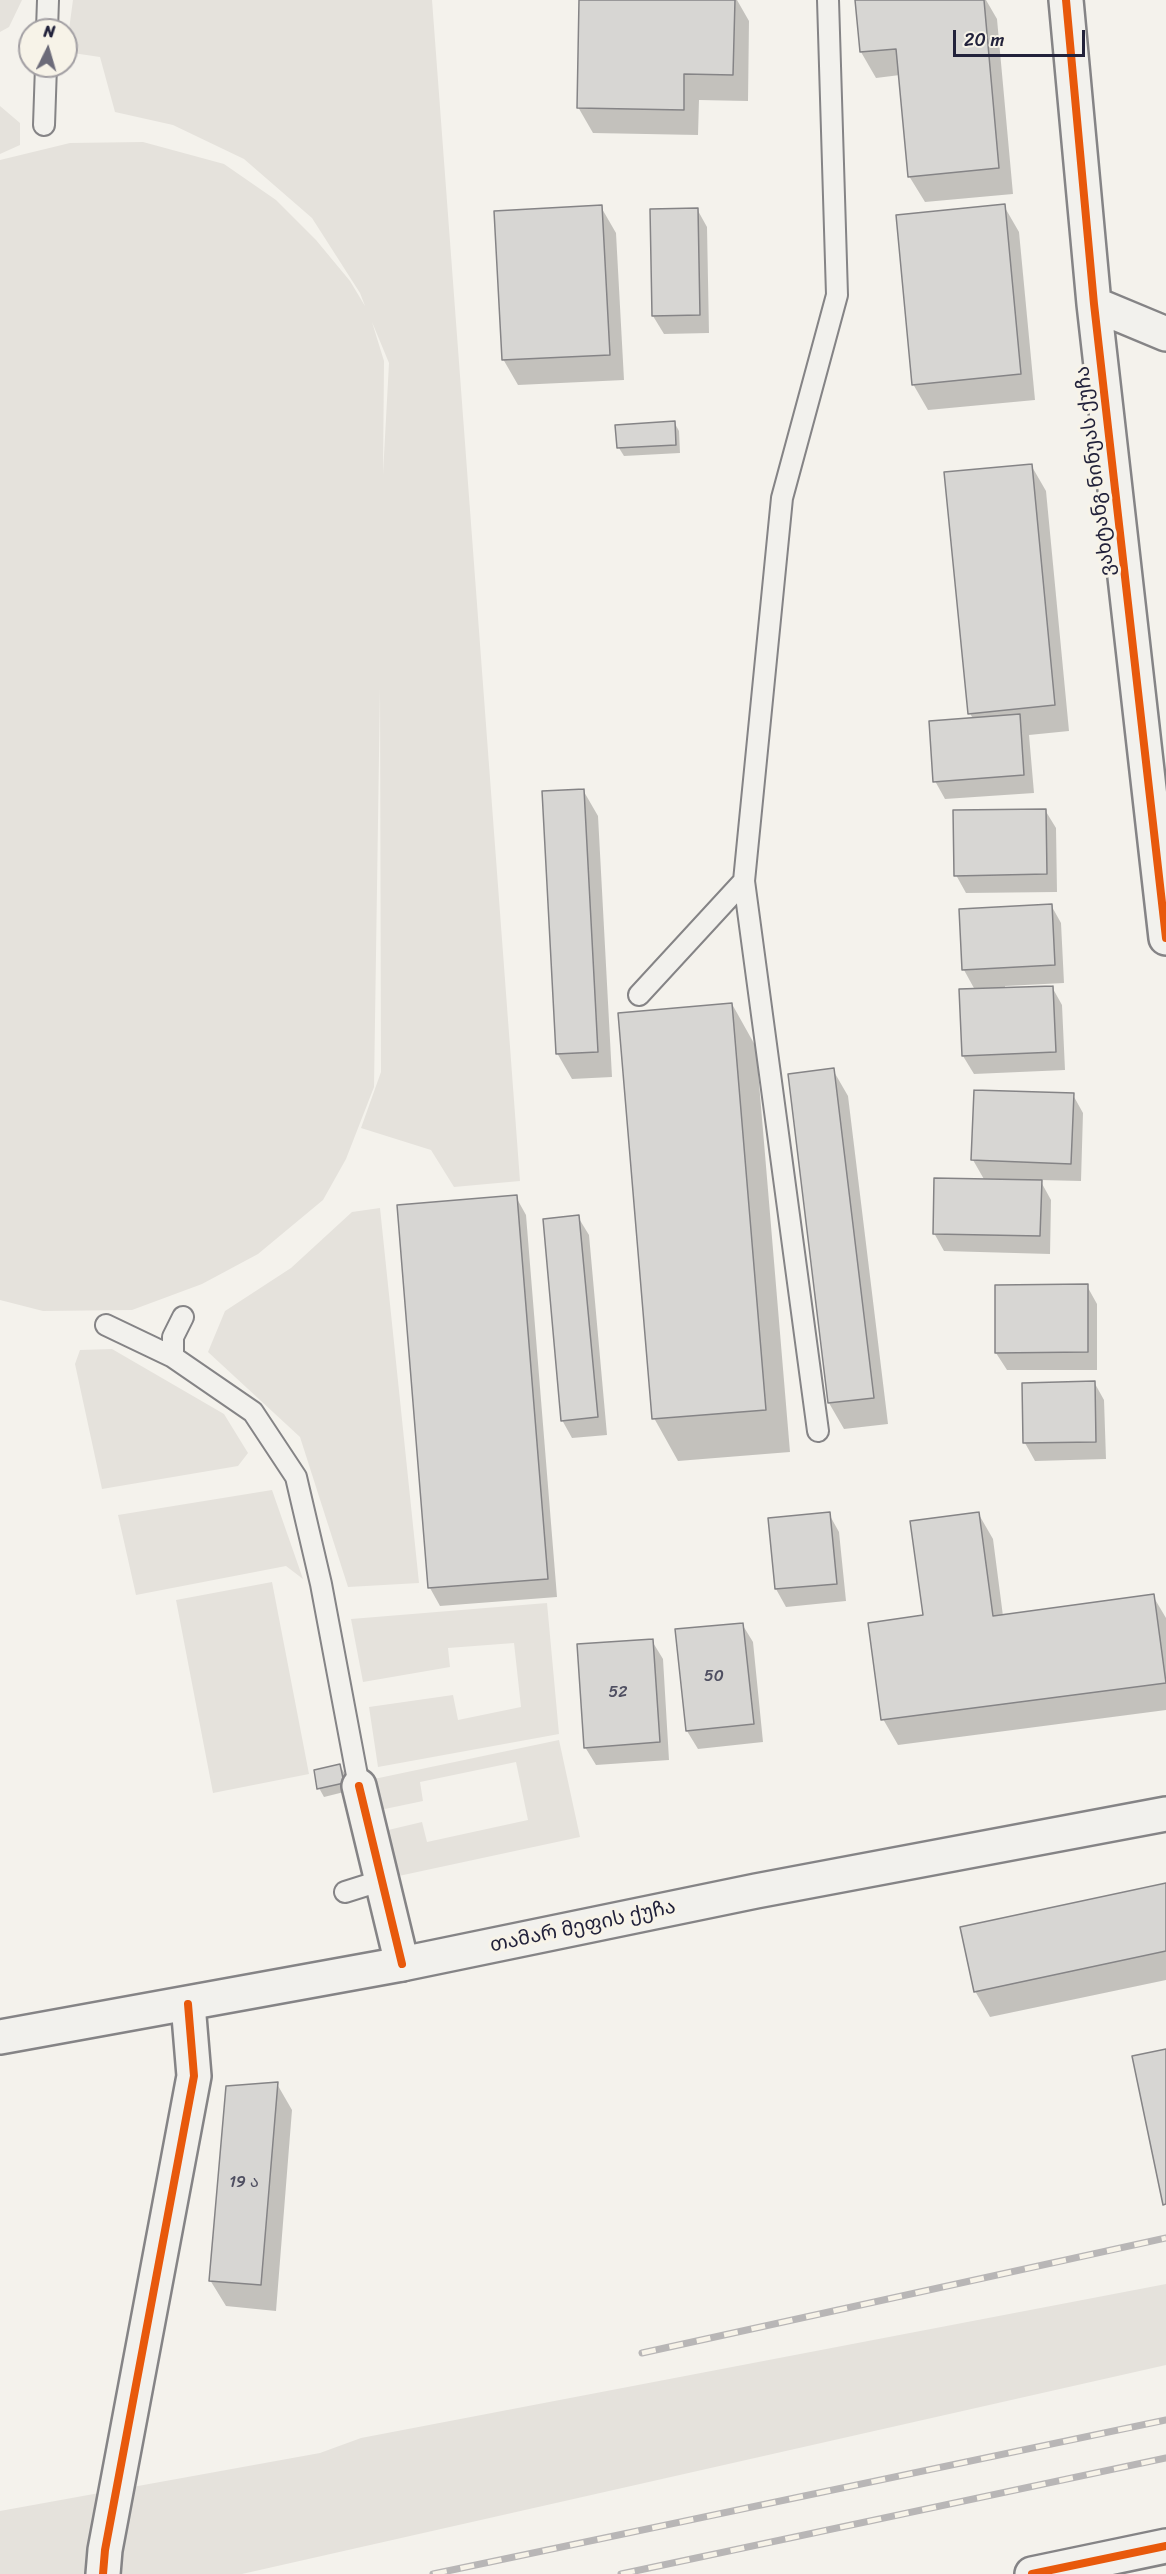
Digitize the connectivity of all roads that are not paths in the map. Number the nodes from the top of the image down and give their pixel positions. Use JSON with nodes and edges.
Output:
{"nodes":[{"id":1,"x":48,"y":0,"type":"edge"},
{"id":2,"x":828,"y":0,"type":"edge"},
{"id":3,"x":1066,"y":0,"type":"edge"},
{"id":4,"x":47,"y":18,"type":"edge"},
{"id":5,"x":46,"y":78,"type":"edge"},
{"id":6,"x":44,"y":125,"type":"dead end"},
{"id":7,"x":1094,"y":304,"type":"junction"},
{"id":8,"x":1166,"y":334,"type":"edge"},
{"id":9,"x":744,"y":881,"type":"junction"},
{"id":10,"x":1166,"y":938,"type":"edge"},
{"id":11,"x":639,"y":994,"type":"dead end"},
{"id":12,"x":183,"y":1317,"type":"dead end"},
{"id":13,"x":106,"y":1325,"type":"dead end"},
{"id":14,"x":173,"y":1357,"type":"junction"},
{"id":15,"x":818,"y":1431,"type":"dead end"},
{"id":16,"x":359,"y":1786,"type":"joint"},
{"id":17,"x":1166,"y":1814,"type":"edge"},
{"id":18,"x":383,"y":1880,"type":"junction"},
{"id":19,"x":345,"y":1892,"type":"dead end"},
{"id":20,"x":402,"y":1964,"type":"junction"},
{"id":21,"x":188,"y":2004,"type":"junction"},
{"id":22,"x":0,"y":2037,"type":"edge"},
{"id":23,"x":1166,"y":2546,"type":"edge"},
{"id":24,"x":103,"y":2574,"type":"edge"},
{"id":25,"x":1032,"y":2574,"type":"edge"}],
"edges":[{"from":1,"to":4,"type":"lane"},
{"from":2,"to":9,"type":"lane"},
{"from":3,"to":7,"type":"street","name":"ვახტანგ ნინუას ქუჩა"},
{"from":5,"to":6,"type":"lane"},
{"from":7,"to":8,"type":"street"},
{"from":7,"to":10,"type":"street","name":"ვახტანგ ნინუას ქუჩა"},
{"from":9,"to":11,"type":"lane"},
{"from":9,"to":15,"type":"lane"},
{"from":12,"to":14,"type":"lane"},
{"from":13,"to":14,"type":"lane"},
{"from":14,"to":16,"type":"lane"},
{"from":16,"to":18,"type":"street"},
{"from":17,"to":20,"type":"street","name":"თამარ მეფის ქუჩა"},
{"from":18,"to":19,"type":"lane"},
{"from":18,"to":20,"type":"street"},
{"from":20,"to":21,"type":"street","name":"თამარ მეფის ქუჩა"},
{"from":21,"to":22,"type":"street","name":"თამარ მეფის ქუჩა"},
{"from":21,"to":24,"type":"street"},
{"from":23,"to":25,"type":"street"}]}
